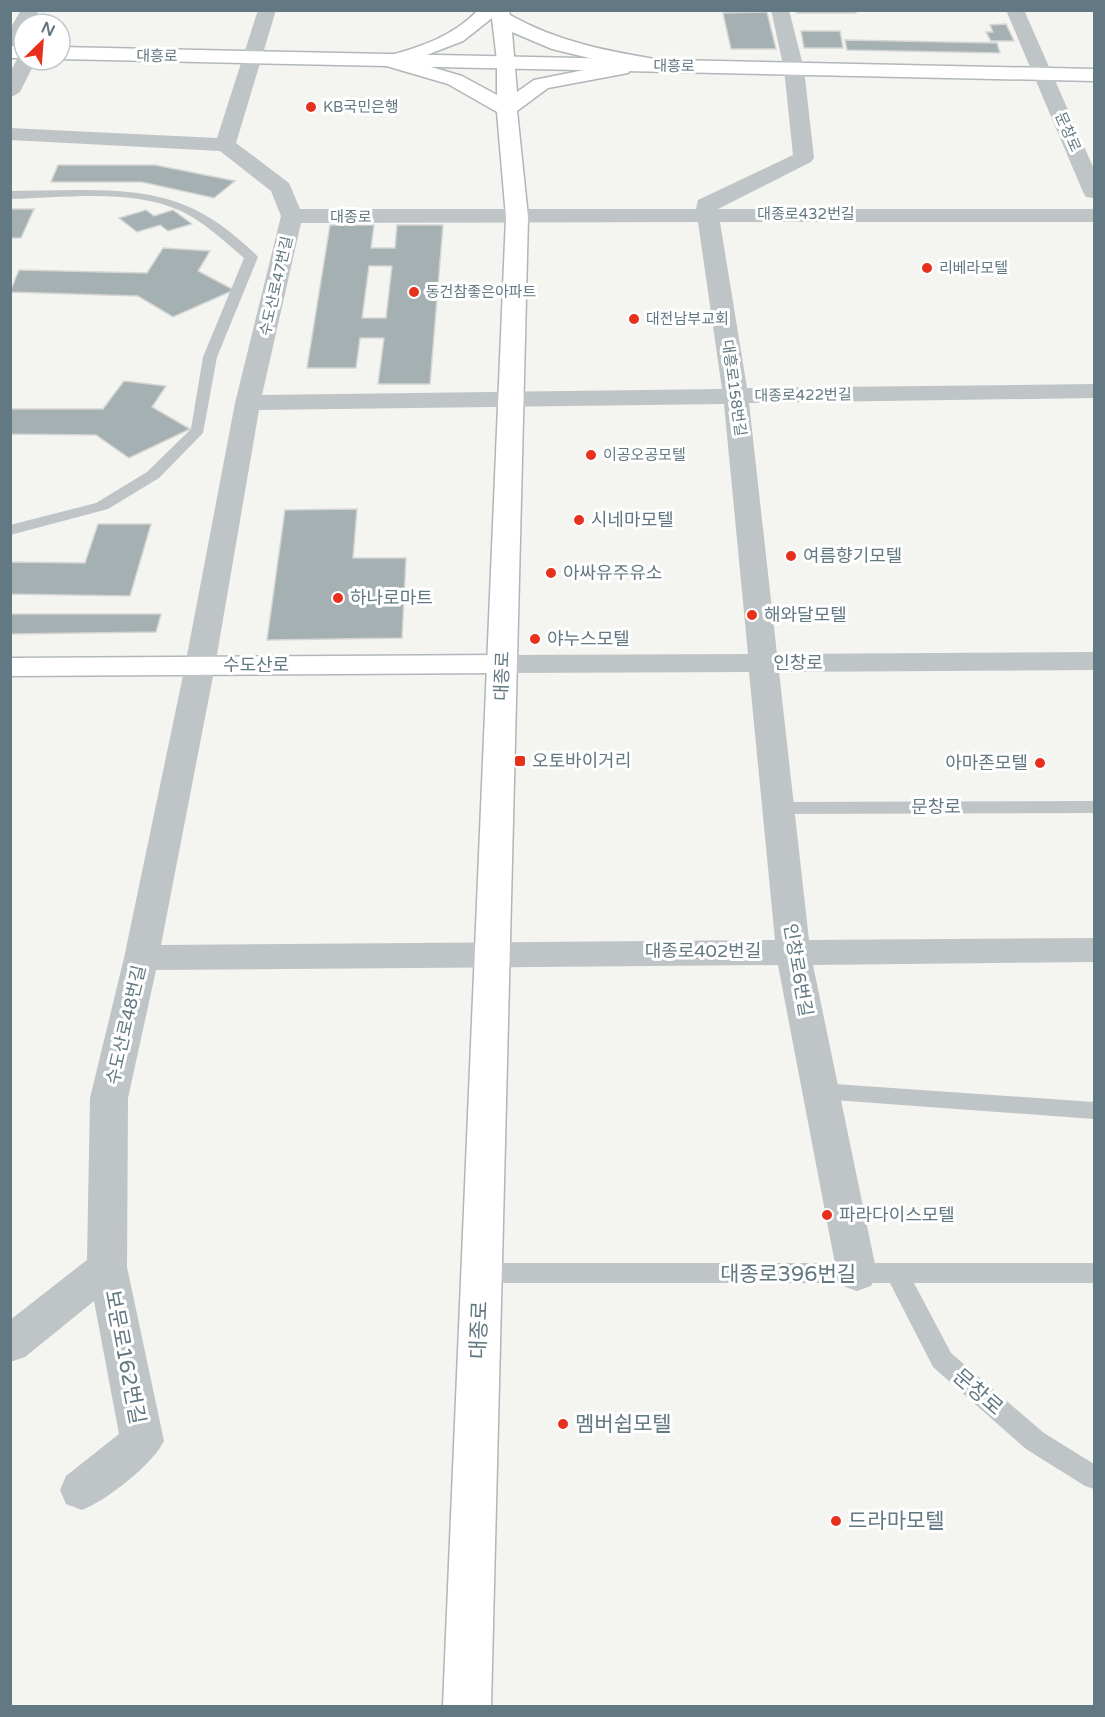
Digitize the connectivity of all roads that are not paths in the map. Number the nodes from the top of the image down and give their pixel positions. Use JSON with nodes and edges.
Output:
{"nodes":[{"id":1,"x":30,"y":10,"type":"edge"},
{"id":2,"x":267,"y":10,"type":"edge"},
{"id":3,"x":780,"y":10,"type":"edge"},
{"id":4,"x":1015,"y":10,"type":"edge"},
{"id":5,"x":496,"y":13,"type":"edge"},
{"id":6,"x":10,"y":47,"type":"edge"},
{"id":7,"x":72,"y":53,"type":"edge"},
{"id":8,"x":254,"y":58,"type":"junction"},
{"id":9,"x":390,"y":61,"type":"junction"},
{"id":10,"x":507,"y":61,"type":"junction"},
{"id":11,"x":660,"y":66,"type":"junction"},
{"id":12,"x":794,"y":69,"type":"junction"},
{"id":13,"x":20,"y":72,"type":"edge"},
{"id":14,"x":1042,"y":73,"type":"junction"},
{"id":15,"x":1095,"y":75,"type":"edge"},
{"id":16,"x":10,"y":92,"type":"edge"},
{"id":17,"x":507,"y":109,"type":"junction"},
{"id":18,"x":10,"y":134,"type":"edge"},
{"id":19,"x":225,"y":145,"type":"junction"},
{"id":20,"x":1095,"y":192,"type":"edge"},
{"id":21,"x":10,"y":195,"type":"edge"},
{"id":22,"x":707,"y":214,"type":"junction"},
{"id":23,"x":1095,"y":215,"type":"edge"},
{"id":24,"x":292,"y":216,"type":"junction"},
{"id":25,"x":517,"y":217,"type":"junction"},
{"id":26,"x":1095,"y":391,"type":"edge"},
{"id":27,"x":736,"y":396,"type":"junction"},
{"id":28,"x":511,"y":399,"type":"junction"},
{"id":29,"x":248,"y":404,"type":"junction"},
{"id":30,"x":10,"y":530,"type":"edge"},
{"id":31,"x":1095,"y":662,"type":"edge"},
{"id":32,"x":763,"y":663,"type":"junction"},
{"id":33,"x":502,"y":664,"type":"junction"},
{"id":34,"x":10,"y":666,"type":"edge"},
{"id":35,"x":201,"y":666,"type":"junction"},
{"id":36,"x":1095,"y":807,"type":"edge"},
{"id":37,"x":778,"y":808,"type":"junction"},
{"id":38,"x":1095,"y":950,"type":"edge"},
{"id":39,"x":793,"y":951,"type":"junction"},
{"id":40,"x":492,"y":953,"type":"junction"},
{"id":41,"x":141,"y":957,"type":"junction"},
{"id":42,"x":820,"y":1091,"type":"junction"},
{"id":43,"x":1095,"y":1111,"type":"edge"},
{"id":44,"x":107,"y":1267,"type":"junction"},
{"id":45,"x":481,"y":1273,"type":"junction"},
{"id":46,"x":1095,"y":1273,"type":"edge"},
{"id":47,"x":857,"y":1274,"type":"junction"},
{"id":48,"x":897,"y":1274,"type":"junction"},
{"id":49,"x":10,"y":1344,"type":"edge"},
{"id":50,"x":1095,"y":1478,"type":"edge"},
{"id":51,"x":82,"y":1490,"type":"dead end"},
{"id":52,"x":466,"y":1707,"type":"edge"}],
"edges":[{"from":1,"to":6,"type":"street"},
{"from":2,"to":8,"type":"street"},
{"from":3,"to":12,"type":"street"},
{"from":4,"to":14,"type":"street","name":"문창로"},
{"from":5,"to":9,"type":"main road"},
{"from":5,"to":10,"type":"main road","name":"대종로"},
{"from":5,"to":11,"type":"main road"},
{"from":7,"to":8,"type":"main road","name":"대흥로"},
{"from":8,"to":9,"type":"main road","name":"대흥로"},
{"from":8,"to":19,"type":"street"},
{"from":9,"to":10,"type":"main road","name":"대흥로"},
{"from":9,"to":17,"type":"main road"},
{"from":10,"to":11,"type":"main road","name":"대흥로"},
{"from":10,"to":17,"type":"main road","name":"대종로"},
{"from":11,"to":12,"type":"main road","name":"대흥로"},
{"from":11,"to":17,"type":"main road"},
{"from":12,"to":14,"type":"main road","name":"대흥로"},
{"from":12,"to":22,"type":"street"},
{"from":13,"to":16,"type":"street"},
{"from":14,"to":15,"type":"main road","name":"대흥로"},
{"from":14,"to":20,"type":"street","name":"문창로"},
{"from":17,"to":25,"type":"main road","name":"대종로"},
{"from":18,"to":19,"type":"street"},
{"from":19,"to":24,"type":"street","name":"수도산로47번길"},
{"from":21,"to":30,"type":"lane"},
{"from":22,"to":23,"type":"street","name":"대종로432번길"},
{"from":22,"to":25,"type":"street","name":"대종로432번길"},
{"from":22,"to":27,"type":"street","name":"대흥로158번길"},
{"from":24,"to":25,"type":"street","name":"대종로"},
{"from":24,"to":29,"type":"street","name":"수도산로47번길"},
{"from":25,"to":28,"type":"main road","name":"대종로"},
{"from":26,"to":27,"type":"street","name":"대종로422번길"},
{"from":27,"to":28,"type":"street","name":"대종로422번길"},
{"from":27,"to":32,"type":"street","name":"대흥로158번길"},
{"from":28,"to":29,"type":"street"},
{"from":28,"to":33,"type":"main road","name":"대종로"},
{"from":29,"to":35,"type":"street","name":"수도산로47번길"},
{"from":31,"to":32,"type":"street","name":"인창로"},
{"from":32,"to":33,"type":"street","name":"인창로"},
{"from":32,"to":37,"type":"street","name":"인창로6번길"},
{"from":33,"to":35,"type":"main road","name":"수도산로"},
{"from":33,"to":40,"type":"main road","name":"대종로"},
{"from":34,"to":35,"type":"main road","name":"수도산로"},
{"from":35,"to":41,"type":"street","name":"수도산로48번길"},
{"from":36,"to":37,"type":"lane","name":"문창로"},
{"from":37,"to":39,"type":"street","name":"인창로6번길"},
{"from":38,"to":39,"type":"street","name":"대종로402번길"},
{"from":39,"to":40,"type":"street","name":"대종로402번길"},
{"from":39,"to":42,"type":"street","name":"인창로6번길"},
{"from":40,"to":41,"type":"street"},
{"from":40,"to":45,"type":"main road","name":"대종로"},
{"from":41,"to":44,"type":"street","name":"수도산로48번길"},
{"from":42,"to":43,"type":"lane"},
{"from":42,"to":47,"type":"street","name":"인창로6번길"},
{"from":44,"to":49,"type":"street"},
{"from":44,"to":51,"type":"street","name":"보문로162번길"},
{"from":45,"to":47,"type":"lane","name":"대종로396번길"},
{"from":45,"to":52,"type":"main road","name":"대종로"},
{"from":46,"to":48,"type":"lane","name":"대종로396번길"},
{"from":47,"to":48,"type":"lane","name":"대종로396번길"},
{"from":48,"to":50,"type":"lane","name":"문창로"}]}
